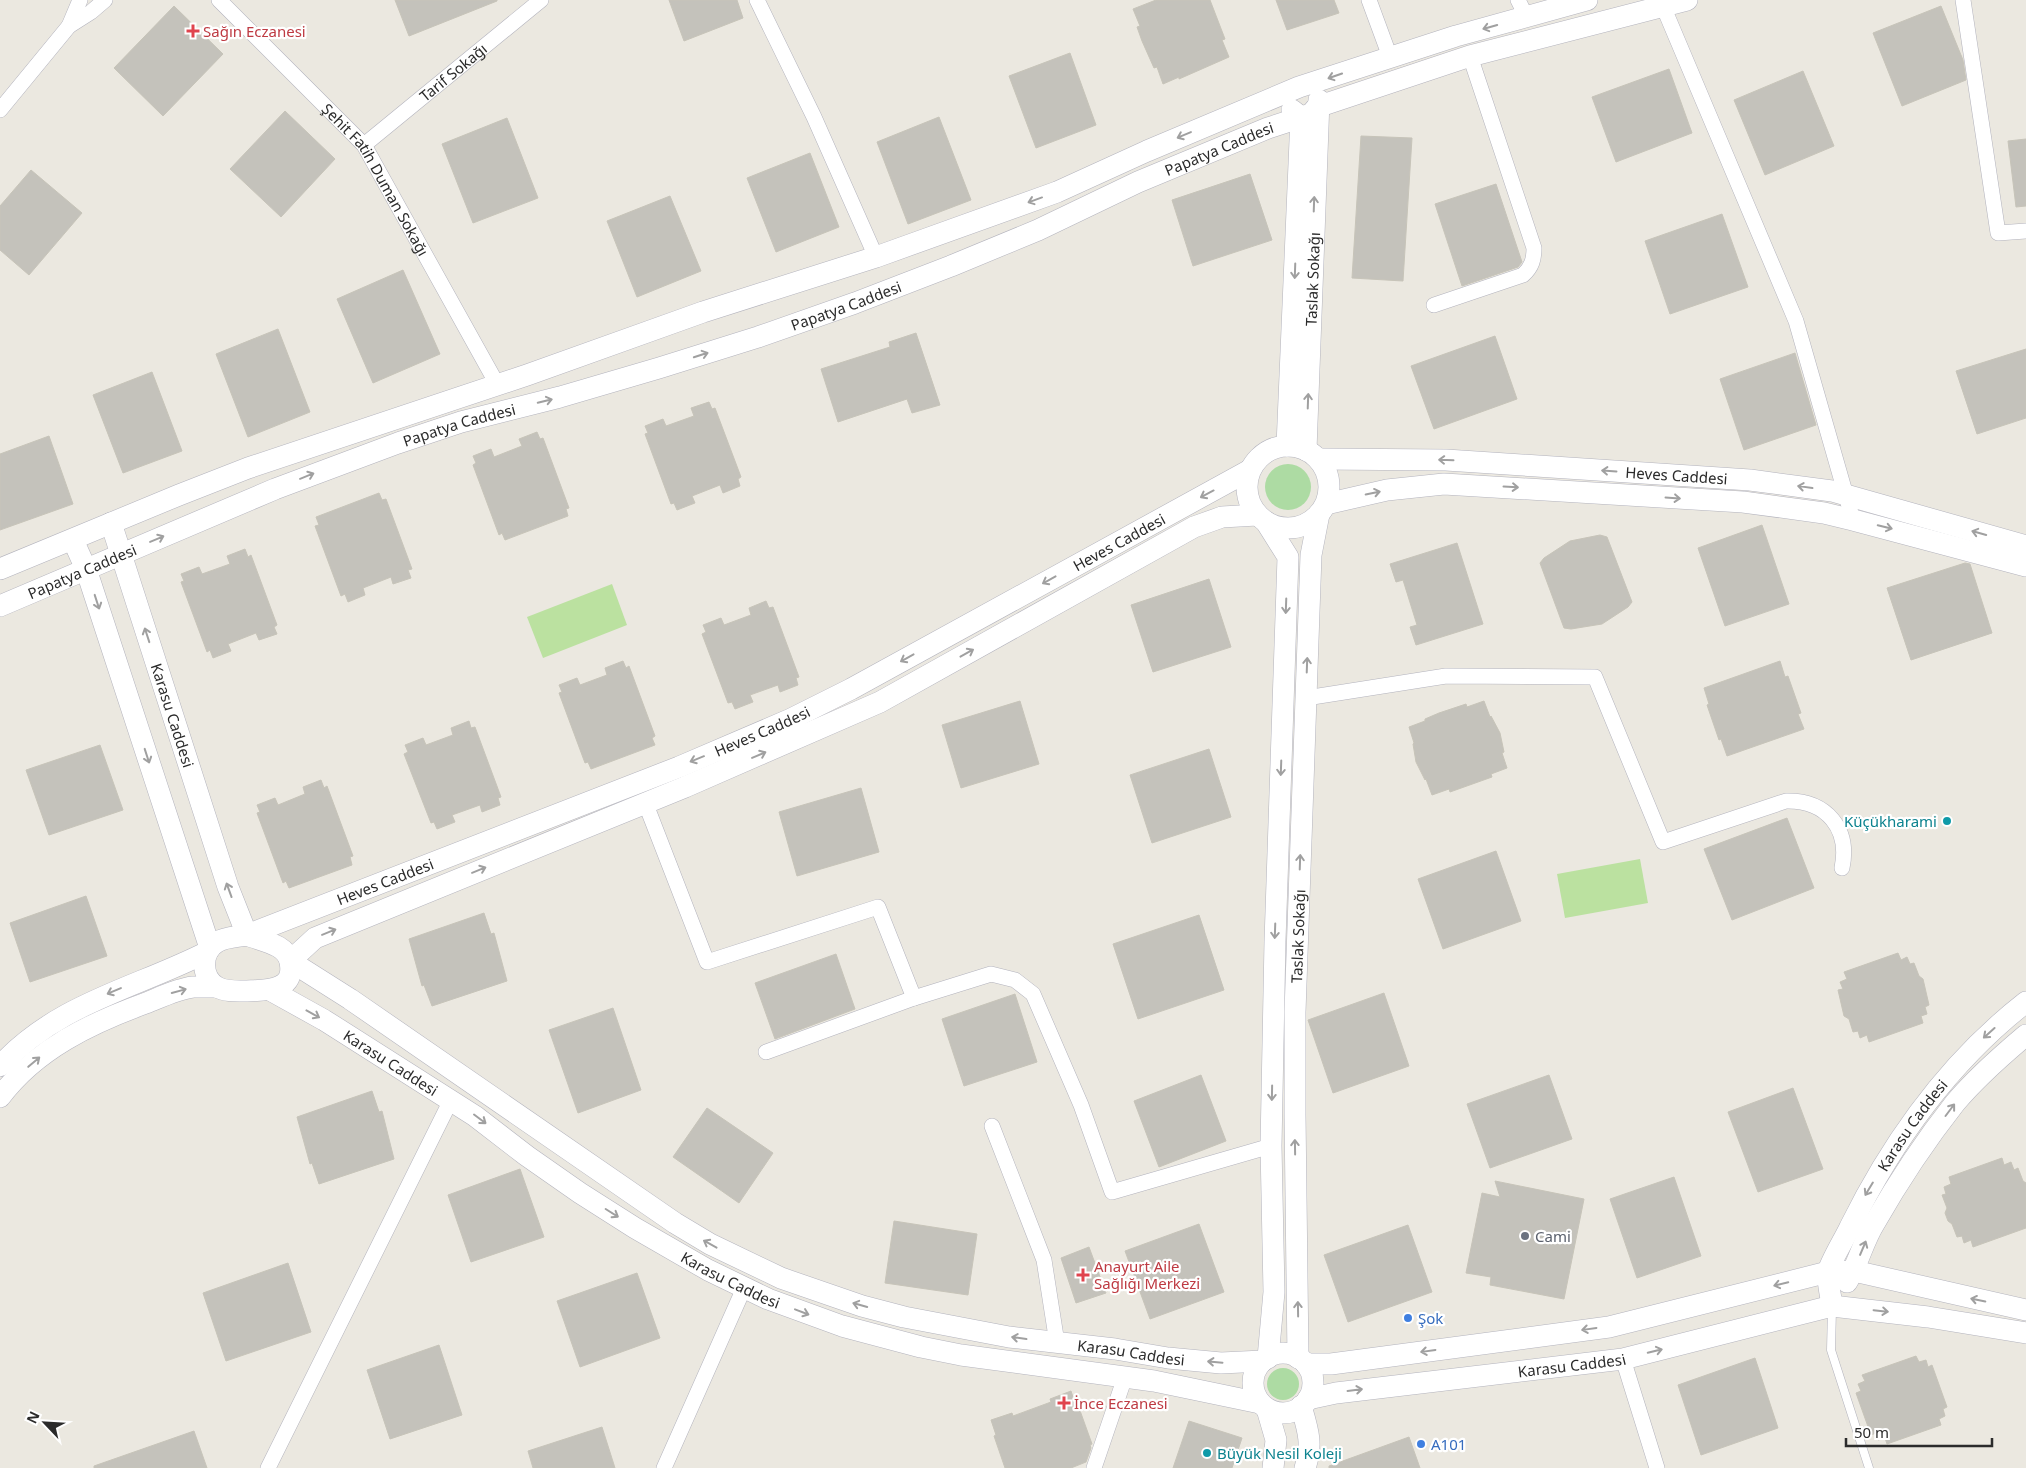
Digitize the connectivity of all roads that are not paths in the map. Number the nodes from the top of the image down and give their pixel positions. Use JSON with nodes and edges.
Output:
{"nodes":[{"id":1,"x":80,"y":0,"type":"edge"},
{"id":2,"x":105,"y":0,"type":"edge"},
{"id":3,"x":219,"y":0,"type":"edge"},
{"id":4,"x":541,"y":0,"type":"edge"},
{"id":5,"x":757,"y":0,"type":"edge"},
{"id":6,"x":1369,"y":0,"type":"edge"},
{"id":7,"x":1587,"y":0,"type":"edge"},
{"id":8,"x":1687,"y":0,"type":"edge"},
{"id":9,"x":1963,"y":0,"type":"edge"},
{"id":10,"x":1664,"y":6,"type":"junction"},
{"id":11,"x":1522,"y":8,"type":"edge"},
{"id":12,"x":69,"y":26,"type":"junction"},
{"id":13,"x":1470,"y":56,"type":"junction"},
{"id":14,"x":1390,"y":58,"type":"junction"},
{"id":15,"x":1301,"y":86,"type":"junction"},
{"id":16,"x":0,"y":110,"type":"edge"},
{"id":17,"x":1309,"y":112,"type":"junction"},
{"id":18,"x":364,"y":145,"type":"junction"},
{"id":19,"x":2026,"y":231,"type":"edge"},
{"id":20,"x":876,"y":257,"type":"junction"},
{"id":21,"x":1434,"y":305,"type":"dead end"},
{"id":22,"x":496,"y":384,"type":"junction"},
{"id":23,"x":1304,"y":452,"type":"junction"},
{"id":24,"x":1250,"y":470,"type":"junction"},
{"id":25,"x":1846,"y":494,"type":"junction"},
{"id":26,"x":1322,"y":509,"type":"junction"},
{"id":27,"x":1261,"y":518,"type":"junction"},
{"id":28,"x":1853,"y":520,"type":"junction"},
{"id":29,"x":111,"y":523,"type":"junction"},
{"id":30,"x":73,"y":540,"type":"junction"},
{"id":31,"x":2026,"y":546,"type":"edge"},
{"id":32,"x":121,"y":554,"type":"junction"},
{"id":33,"x":2026,"y":566,"type":"edge"},
{"id":34,"x":0,"y":569,"type":"edge"},
{"id":35,"x":86,"y":569,"type":"junction"},
{"id":36,"x":0,"y":606,"type":"edge"},
{"id":37,"x":1306,"y":698,"type":"junction"},
{"id":38,"x":645,"y":802,"type":"junction"},
{"id":39,"x":1842,"y":868,"type":"dead end"},
{"id":40,"x":247,"y":935,"type":"junction"},
{"id":41,"x":208,"y":950,"type":"junction"},
{"id":42,"x":290,"y":961,"type":"junction"},
{"id":43,"x":216,"y":987,"type":"junction"},
{"id":44,"x":270,"y":990,"type":"junction"},
{"id":45,"x":914,"y":998,"type":"junction"},
{"id":46,"x":2026,"y":1002,"type":"edge"},
{"id":47,"x":2026,"y":1035,"type":"edge"},
{"id":48,"x":766,"y":1052,"type":"dead end"},
{"id":49,"x":0,"y":1066,"type":"edge"},
{"id":50,"x":0,"y":1097,"type":"edge"},
{"id":51,"x":451,"y":1100,"type":"junction"},
{"id":52,"x":992,"y":1126,"type":"dead end"},
{"id":53,"x":1271,"y":1146,"type":"junction"},
{"id":54,"x":1854,"y":1270,"type":"junction"},
{"id":55,"x":1828,"y":1272,"type":"junction"},
{"id":56,"x":744,"y":1288,"type":"junction"},
{"id":57,"x":1832,"y":1306,"type":"junction"},
{"id":58,"x":2026,"y":1310,"type":"edge"},
{"id":59,"x":2026,"y":1333,"type":"edge"},
{"id":60,"x":1057,"y":1343,"type":"junction"},
{"id":61,"x":1266,"y":1359,"type":"junction"},
{"id":62,"x":1623,"y":1359,"type":"junction"},
{"id":63,"x":1302,"y":1361,"type":"junction"},
{"id":64,"x":1125,"y":1377,"type":"junction"},
{"id":65,"x":1305,"y":1403,"type":"junction"},
{"id":66,"x":1263,"y":1406,"type":"junction"},
{"id":67,"x":268,"y":1468,"type":"edge"},
{"id":68,"x":664,"y":1468,"type":"edge"},
{"id":69,"x":1094,"y":1468,"type":"edge"},
{"id":70,"x":1273,"y":1468,"type":"edge"},
{"id":71,"x":1305,"y":1468,"type":"edge"},
{"id":72,"x":1657,"y":1468,"type":"edge"},
{"id":73,"x":1869,"y":1468,"type":"edge"}],
"edges":[{"from":1,"to":12,"type":"street"},
{"from":2,"to":12,"type":"street"},
{"from":3,"to":18,"type":"street","name":"Şehit Fatih Duman Sokağı"},
{"from":4,"to":18,"type":"street","name":"Tarif Sokağı"},
{"from":5,"to":20,"type":"street"},
{"from":6,"to":14,"type":"street"},
{"from":7,"to":11,"type":"street","name":"Papatya Caddesi"},
{"from":8,"to":10,"type":"street","name":"Papatya Caddesi"},
{"from":9,"to":19,"type":"street"},
{"from":10,"to":13,"type":"street","name":"Papatya Caddesi"},
{"from":10,"to":25,"type":"street"},
{"from":11,"to":14,"type":"street","name":"Papatya Caddesi","one_way":true},
{"from":12,"to":16,"type":"street"},
{"from":13,"to":17,"type":"street","name":"Papatya Caddesi"},
{"from":13,"to":21,"type":"street"},
{"from":14,"to":15,"type":"street","name":"Papatya Caddesi","one_way":true},
{"from":15,"to":17,"type":"street"},
{"from":15,"to":20,"type":"street","name":"Papatya Caddesi","one_way":true},
{"from":17,"to":23,"type":"street","name":"Taslak Sokağı"},
{"from":32,"to":17,"type":"street","name":"Papatya Caddesi","one_way":true},
{"from":18,"to":22,"type":"street","name":"Şehit Fatih Duman Sokağı"},
{"from":20,"to":22,"type":"street","name":"Papatya Caddesi"},
{"from":22,"to":29,"type":"street","name":"Papatya Caddesi"},
{"from":23,"to":24,"type":"street"},
{"from":25,"to":23,"type":"street","name":"Heves Caddesi","one_way":true},
{"from":23,"to":26,"type":"street"},
{"from":24,"to":27,"type":"street"},
{"from":24,"to":40,"type":"street","name":"Heves Caddesi","one_way":true},
{"from":25,"to":28,"type":"street"},
{"from":31,"to":25,"type":"street","name":"Heves Caddesi","one_way":true},
{"from":26,"to":27,"type":"street"},
{"from":26,"to":28,"type":"street","name":"Heves Caddesi","one_way":true},
{"from":37,"to":26,"type":"street","name":"Taslak Sokağı","one_way":true},
{"from":38,"to":27,"type":"street","name":"Heves Caddesi","one_way":true},
{"from":27,"to":53,"type":"street","name":"Taslak Sokağı","one_way":true},
{"from":28,"to":33,"type":"street","name":"Heves Caddesi","one_way":true},
{"from":29,"to":30,"type":"street","name":"Papatya Caddesi"},
{"from":29,"to":32,"type":"street","name":"Karasu Caddesi"},
{"from":30,"to":34,"type":"street","name":"Papatya Caddesi"},
{"from":30,"to":35,"type":"street"},
{"from":32,"to":35,"type":"street","name":"Papatya Caddesi"},
{"from":40,"to":32,"type":"street","name":"Karasu Caddesi","one_way":true},
{"from":35,"to":36,"type":"street","name":"Papatya Caddesi"},
{"from":35,"to":41,"type":"street","one_way":true},
{"from":37,"to":39,"type":"street"},
{"from":63,"to":37,"type":"street","name":"Taslak Sokağı","one_way":true},
{"from":42,"to":38,"type":"street","name":"Heves Caddesi","one_way":true},
{"from":38,"to":45,"type":"street"},
{"from":40,"to":41,"type":"street"},
{"from":40,"to":42,"type":"street"},
{"from":41,"to":43,"type":"street"},
{"from":41,"to":49,"type":"street","one_way":true},
{"from":42,"to":44,"type":"street"},
{"from":60,"to":42,"type":"street","name":"Karasu Caddesi","one_way":true},
{"from":43,"to":44,"type":"street"},
{"from":50,"to":43,"type":"street","one_way":true},
{"from":44,"to":51,"type":"street","name":"Karasu Caddesi","one_way":true},
{"from":45,"to":48,"type":"street"},
{"from":45,"to":53,"type":"street"},
{"from":46,"to":55,"type":"street","name":"Karasu Caddesi","one_way":true},
{"from":54,"to":47,"type":"street","name":"Karasu Caddesi","one_way":true},
{"from":51,"to":56,"type":"street","name":"Karasu Caddesi","one_way":true},
{"from":51,"to":67,"type":"street"},
{"from":52,"to":60,"type":"street"},
{"from":53,"to":61,"type":"street","name":"Taslak Sokağı"},
{"from":54,"to":55,"type":"street"},
{"from":54,"to":57,"type":"street","name":"Karasu Caddesi"},
{"from":58,"to":54,"type":"street","one_way":true},
{"from":55,"to":57,"type":"street"},
{"from":55,"to":63,"type":"street","one_way":true},
{"from":56,"to":64,"type":"street","name":"Karasu Caddesi","one_way":true},
{"from":56,"to":68,"type":"street"},
{"from":57,"to":59,"type":"street","one_way":true},
{"from":62,"to":57,"type":"street","name":"Karasu Caddesi","one_way":true},
{"from":57,"to":73,"type":"lane"},
{"from":61,"to":60,"type":"street","name":"Karasu Caddesi","one_way":true},
{"from":61,"to":63,"type":"street"},
{"from":61,"to":66,"type":"street"},
{"from":65,"to":62,"type":"street","name":"Karasu Caddesi","one_way":true},
{"from":62,"to":72,"type":"street"},
{"from":63,"to":65,"type":"street"},
{"from":64,"to":66,"type":"street","name":"Karasu Caddesi"},
{"from":64,"to":69,"type":"street"},
{"from":65,"to":66,"type":"street"},
{"from":65,"to":71,"type":"street"},
{"from":66,"to":70,"type":"street"}]}
